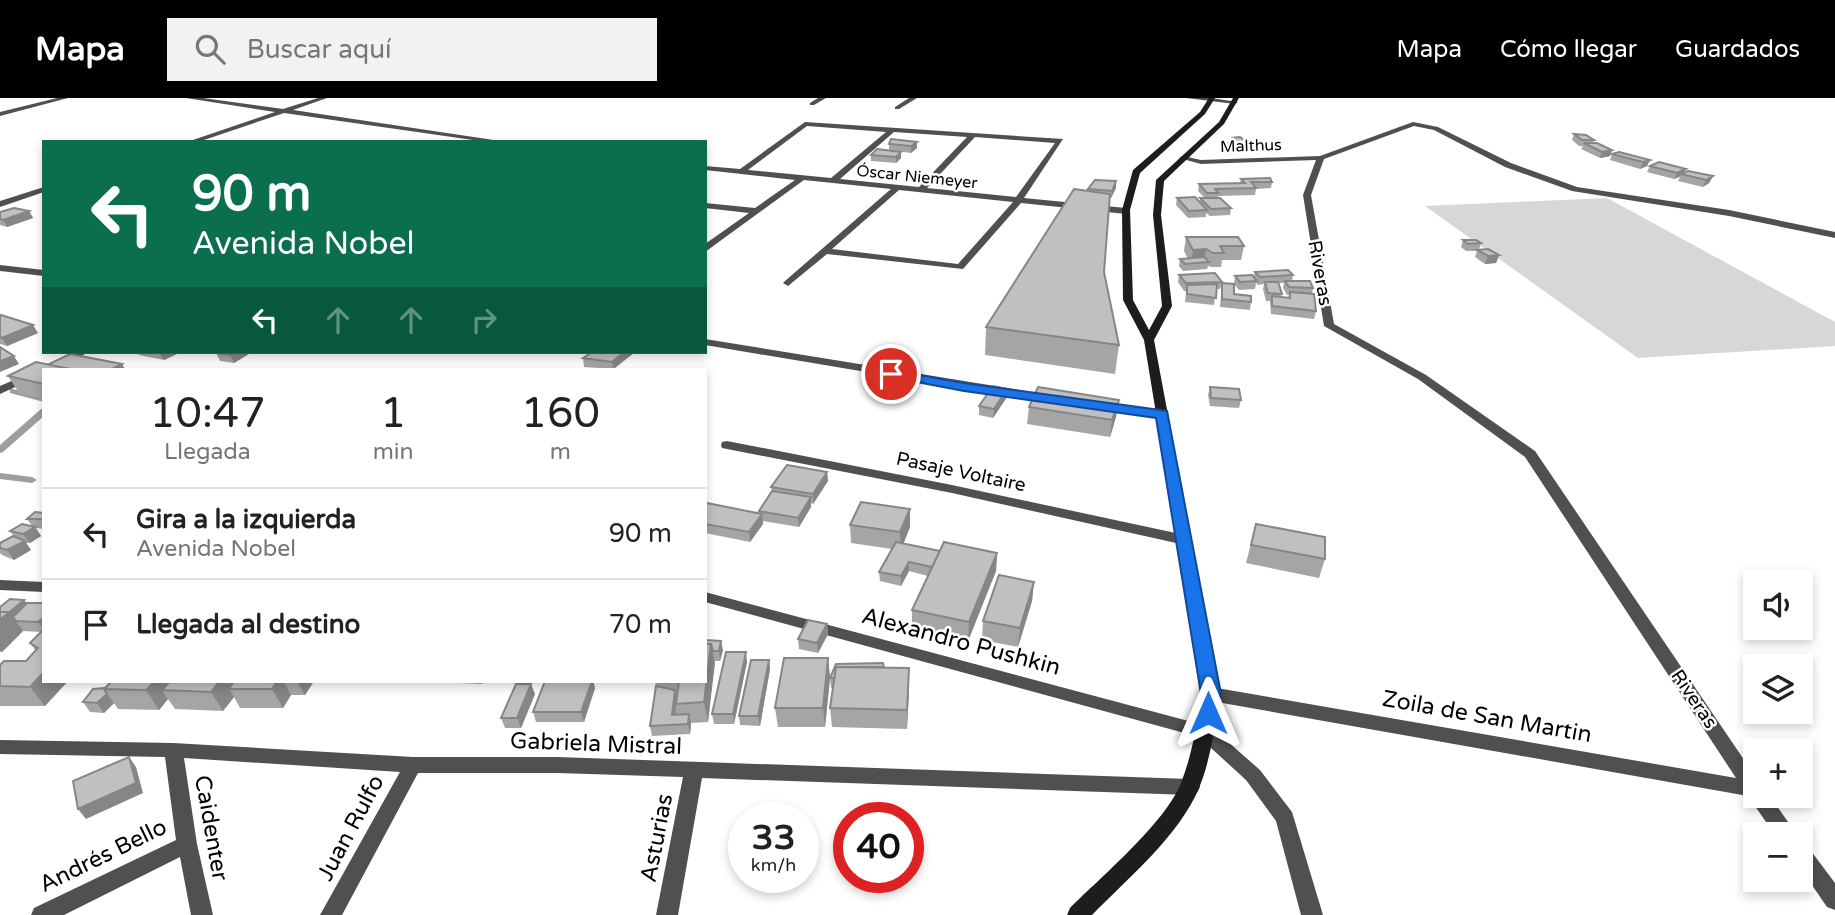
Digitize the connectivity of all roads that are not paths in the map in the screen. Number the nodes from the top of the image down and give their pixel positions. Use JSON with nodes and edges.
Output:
{"nodes":[{"id":1,"x":65,"y":98,"type":"edge"},
{"id":2,"x":189,"y":98,"type":"edge"},
{"id":3,"x":324,"y":98,"type":"edge"},
{"id":4,"x":822,"y":98,"type":"edge"},
{"id":5,"x":914,"y":98,"type":"edge"},
{"id":6,"x":1189,"y":98,"type":"edge"},
{"id":7,"x":1212,"y":99,"type":"edge"},
{"id":8,"x":1236,"y":100,"type":"edge"},
{"id":9,"x":812,"y":104,"type":"dead end"},
{"id":10,"x":897,"y":108,"type":"dead end"},
{"id":11,"x":283,"y":111,"type":"junction"},
{"id":12,"x":0,"y":114,"type":"edge"},
{"id":13,"x":892,"y":130,"type":"junction"},
{"id":14,"x":973,"y":135,"type":"junction"},
{"id":15,"x":196,"y":140,"type":"edge"},
{"id":16,"x":490,"y":140,"type":"edge"},
{"id":17,"x":1182,"y":158,"type":"junction"},
{"id":18,"x":1321,"y":158,"type":"junction"},
{"id":19,"x":707,"y":168,"type":"edge"},
{"id":20,"x":741,"y":172,"type":"junction"},
{"id":21,"x":802,"y":178,"type":"junction"},
{"id":22,"x":833,"y":181,"type":"junction"},
{"id":23,"x":896,"y":189,"type":"junction"},
{"id":24,"x":42,"y":190,"type":"edge"},
{"id":25,"x":920,"y":191,"type":"junction"},
{"id":26,"x":1018,"y":201,"type":"junction"},
{"id":27,"x":0,"y":204,"type":"edge"},
{"id":28,"x":707,"y":205,"type":"edge"},
{"id":29,"x":757,"y":211,"type":"junction"},
{"id":30,"x":1126,"y":211,"type":"junction"},
{"id":31,"x":1835,"y":235,"type":"edge"},
{"id":32,"x":707,"y":248,"type":"edge"},
{"id":33,"x":825,"y":251,"type":"junction"},
{"id":34,"x":0,"y":268,"type":"edge"},
{"id":35,"x":42,"y":273,"type":"edge"},
{"id":36,"x":788,"y":283,"type":"dead end"},
{"id":37,"x":1149,"y":340,"type":"junction"},
{"id":38,"x":707,"y":342,"type":"edge"},
{"id":39,"x":79,"y":354,"type":"edge"},
{"id":40,"x":49,"y":368,"type":"edge"},
{"id":41,"x":42,"y":371,"type":"edge"},
{"id":42,"x":0,"y":390,"type":"edge"},
{"id":43,"x":1057,"y":400,"type":"edge"},
{"id":44,"x":1083,"y":404,"type":"edge"},
{"id":45,"x":1163,"y":414,"type":"junction"},
{"id":46,"x":727,"y":445,"type":"dead end"},
{"id":47,"x":1185,"y":540,"type":"junction"},
{"id":48,"x":0,"y":585,"type":"edge"},
{"id":49,"x":42,"y":587,"type":"edge"},
{"id":50,"x":707,"y":598,"type":"edge"},
{"id":51,"x":1211,"y":694,"type":"junction"},
{"id":52,"x":1205,"y":732,"type":"junction"},
{"id":53,"x":0,"y":747,"type":"edge"},
{"id":54,"x":173,"y":750,"type":"junction"},
{"id":55,"x":413,"y":765,"type":"junction"},
{"id":56,"x":694,"y":771,"type":"junction"},
{"id":57,"x":1743,"y":773,"type":"edge"},
{"id":58,"x":1190,"y":787,"type":"junction"},
{"id":59,"x":1743,"y":790,"type":"edge"},
{"id":60,"x":187,"y":844,"type":"junction"},
{"id":61,"x":1813,"y":870,"type":"edge"},
{"id":62,"x":1835,"y":900,"type":"edge"},
{"id":63,"x":42,"y":915,"type":"edge"},
{"id":64,"x":202,"y":915,"type":"edge"},
{"id":65,"x":331,"y":915,"type":"edge"},
{"id":66,"x":667,"y":915,"type":"edge"},
{"id":67,"x":1079,"y":915,"type":"edge"},
{"id":68,"x":1312,"y":915,"type":"edge"}],
"edges":[{"from":1,"to":12,"type":"street"},
{"from":2,"to":11,"type":"street"},
{"from":3,"to":11,"type":"street"},
{"from":4,"to":9,"type":"street"},
{"from":5,"to":10,"type":"street"},
{"from":6,"to":7,"type":"street"},
{"from":7,"to":8,"type":"street"},
{"from":7,"to":30,"type":"street"},
{"from":8,"to":17,"type":"street"},
{"from":11,"to":15,"type":"street"},
{"from":11,"to":16,"type":"street"},
{"from":13,"to":14,"type":"street"},
{"from":13,"to":20,"type":"street"},
{"from":13,"to":22,"type":"street"},
{"from":14,"to":25,"type":"street"},
{"from":14,"to":26,"type":"street"},
{"from":17,"to":18,"type":"street","name":"Malthus"},
{"from":17,"to":37,"type":"street"},
{"from":18,"to":31,"type":"street"},
{"from":18,"to":57,"type":"street","name":"Riveras"},
{"from":19,"to":20,"type":"street","name":"Óscar Niemeyer"},
{"from":20,"to":21,"type":"street","name":"Óscar Niemeyer"},
{"from":21,"to":22,"type":"street","name":"Óscar Niemeyer"},
{"from":21,"to":29,"type":"street"},
{"from":22,"to":23,"type":"street","name":"Óscar Niemeyer"},
{"from":23,"to":25,"type":"street","name":"Óscar Niemeyer"},
{"from":23,"to":33,"type":"street"},
{"from":24,"to":27,"type":"street"},
{"from":25,"to":26,"type":"street","name":"Óscar Niemeyer"},
{"from":26,"to":30,"type":"street","name":"Óscar Niemeyer"},
{"from":26,"to":33,"type":"street"},
{"from":28,"to":29,"type":"street"},
{"from":29,"to":32,"type":"street"},
{"from":30,"to":37,"type":"street"},
{"from":33,"to":36,"type":"street"},
{"from":34,"to":35,"type":"street"},
{"from":37,"to":45,"type":"street"},
{"from":38,"to":43,"type":"street"},
{"from":39,"to":40,"type":"street"},
{"from":41,"to":42,"type":"street"},
{"from":44,"to":45,"type":"street"},
{"from":45,"to":47,"type":"street"},
{"from":46,"to":47,"type":"street","name":"Pasaje Voltaire"},
{"from":47,"to":51,"type":"street"},
{"from":48,"to":49,"type":"street"},
{"from":50,"to":52,"type":"street","name":"Alexandro Pushkin"},
{"from":51,"to":52,"type":"street"},
{"from":51,"to":59,"type":"street","name":"Zoila de San Martin"},
{"from":52,"to":58,"type":"street"},
{"from":52,"to":68,"type":"street"},
{"from":53,"to":54,"type":"street","name":"Gabriela Mistral"},
{"from":54,"to":55,"type":"street","name":"Gabriela Mistral"},
{"from":54,"to":60,"type":"street","name":"Caidenter"},
{"from":55,"to":56,"type":"street","name":"Gabriela Mistral"},
{"from":55,"to":65,"type":"street","name":"Juan Rulfo"},
{"from":56,"to":58,"type":"street","name":"Gabriela Mistral"},
{"from":56,"to":66,"type":"street","name":"Asturias"},
{"from":58,"to":67,"type":"street"},
{"from":60,"to":63,"type":"street","name":"Andrés Bello"},
{"from":60,"to":64,"type":"street","name":"Caidenter"},
{"from":61,"to":62,"type":"street"}]}
